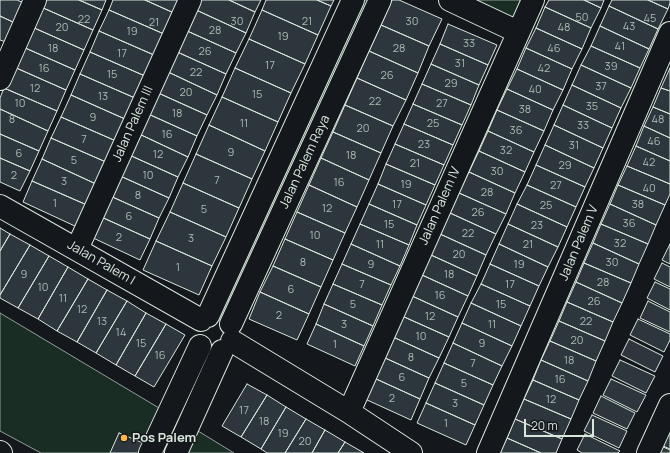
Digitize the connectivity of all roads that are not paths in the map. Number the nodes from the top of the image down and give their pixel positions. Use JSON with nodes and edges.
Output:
{"nodes":[{"id":1,"x":35,"y":0,"type":"edge"},
{"id":2,"x":190,"y":0,"type":"edge"},
{"id":3,"x":353,"y":0,"type":"edge"},
{"id":4,"x":380,"y":0,"type":"edge"},
{"id":5,"x":450,"y":0,"type":"edge"},
{"id":6,"x":533,"y":0,"type":"edge"},
{"id":7,"x":518,"y":32,"type":"junction"},
{"id":8,"x":670,"y":33,"type":"edge"},
{"id":9,"x":0,"y":79,"type":"edge"},
{"id":10,"x":0,"y":206,"type":"edge"},
{"id":11,"x":77,"y":249,"type":"junction"},
{"id":12,"x":204,"y":318,"type":"junction"},
{"id":13,"x":228,"y":339,"type":"junction"},
{"id":14,"x":200,"y":346,"type":"junction"},
{"id":15,"x":670,"y":405,"type":"edge"},
{"id":16,"x":348,"y":412,"type":"junction"},
{"id":17,"x":150,"y":453,"type":"edge"},
{"id":18,"x":176,"y":453,"type":"edge"},
{"id":19,"x":411,"y":453,"type":"edge"},
{"id":20,"x":488,"y":453,"type":"edge"},
{"id":21,"x":648,"y":453,"type":"edge"}],
"edges":[{"from":1,"to":9,"type":"street"},
{"from":2,"to":11,"type":"street","name":"Jalan Palem III"},
{"from":3,"to":12,"type":"street","name":"Jalan Palem Raya"},
{"from":4,"to":13,"type":"street","name":"Jalan Palem Raya"},
{"from":5,"to":7,"type":"street"},
{"from":6,"to":7,"type":"street","name":"Jalan Palem IV"},
{"from":7,"to":16,"type":"street","name":"Jalan Palem IV"},
{"from":8,"to":20,"type":"street","name":"Jalan Palem V"},
{"from":10,"to":11,"type":"street","name":"Jalan Palem I"},
{"from":11,"to":12,"type":"street","name":"Jalan Palem I"},
{"from":12,"to":13,"type":"street"},
{"from":12,"to":14,"type":"street"},
{"from":13,"to":14,"type":"street"},
{"from":13,"to":16,"type":"street"},
{"from":13,"to":18,"type":"street","name":"Jalan Palem Raya"},
{"from":14,"to":17,"type":"street"},
{"from":15,"to":21,"type":"street"},
{"from":16,"to":19,"type":"street"}]}
